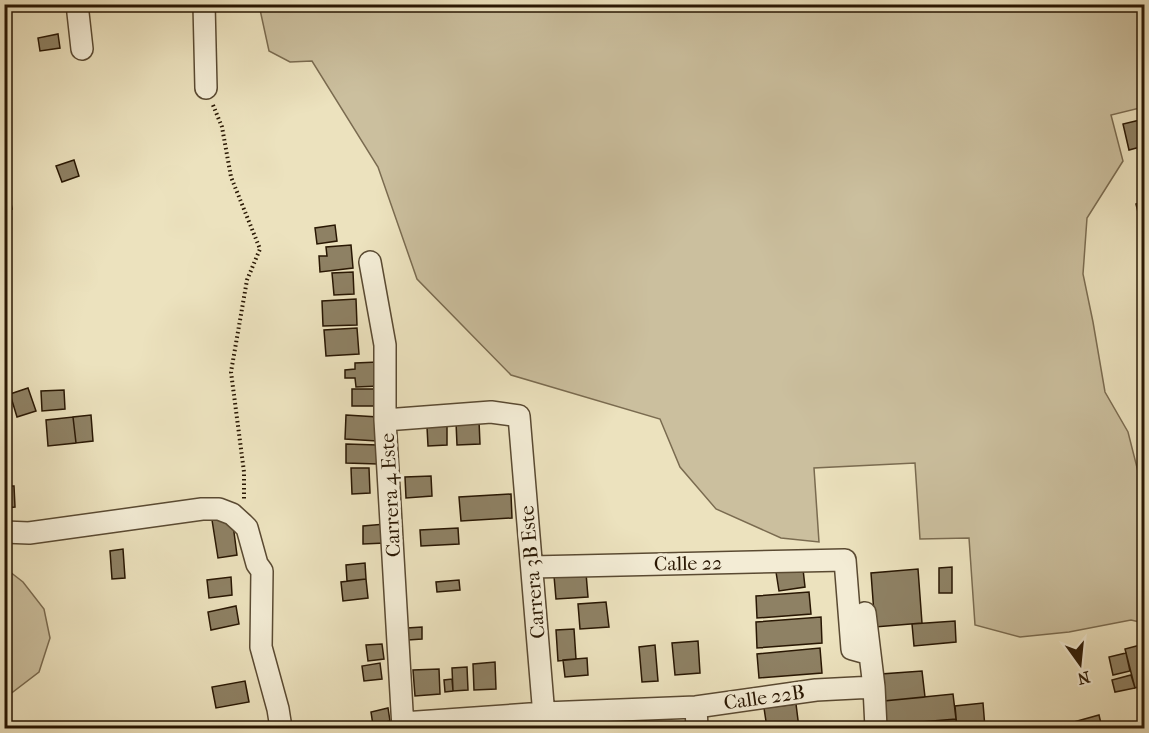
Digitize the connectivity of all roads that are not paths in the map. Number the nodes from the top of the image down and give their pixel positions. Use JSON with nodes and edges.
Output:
{"nodes":[{"id":1,"x":77,"y":4,"type":"edge"},
{"id":2,"x":204,"y":4,"type":"edge"},
{"id":3,"x":82,"y":49,"type":"dead end"},
{"id":4,"x":207,"y":88,"type":"road end"},
{"id":5,"x":370,"y":262,"type":"dead end"},
{"id":6,"x":385,"y":420,"type":"junction"},
{"id":7,"x":4,"y":532,"type":"edge"},
{"id":8,"x":532,"y":567,"type":"junction"},
{"id":9,"x":866,"y":613,"type":"dead end"},
{"id":10,"x":870,"y":654,"type":"junction"},
{"id":11,"x":856,"y":688,"type":"junction"},
{"id":12,"x":696,"y":706,"type":"junction"},
{"id":13,"x":544,"y":721,"type":"edge"},
{"id":14,"x":403,"y":726,"type":"edge"},
{"id":15,"x":281,"y":729,"type":"edge"},
{"id":16,"x":697,"y":729,"type":"edge"},
{"id":17,"x":876,"y":729,"type":"edge"}],
"edges":[{"from":1,"to":3,"type":"street"},
{"from":2,"to":4,"type":"street"},
{"from":5,"to":6,"type":"street","name":"Carrera 4 Este"},
{"from":6,"to":8,"type":"street","name":"Carrera 3B Este"},
{"from":6,"to":14,"type":"street","name":"Carrera 4 Este"},
{"from":7,"to":15,"type":"street"},
{"from":8,"to":10,"type":"street","name":"Calle 22"},
{"from":8,"to":13,"type":"street","name":"Carrera 3B Este"},
{"from":9,"to":10,"type":"street"},
{"from":10,"to":11,"type":"street"},
{"from":11,"to":12,"type":"street","name":"Calle 22B"},
{"from":11,"to":17,"type":"street"},
{"from":12,"to":13,"type":"street","name":"Calle 22B"},
{"from":12,"to":16,"type":"street"},
{"from":13,"to":14,"type":"street","name":"Calle 22B"}]}
